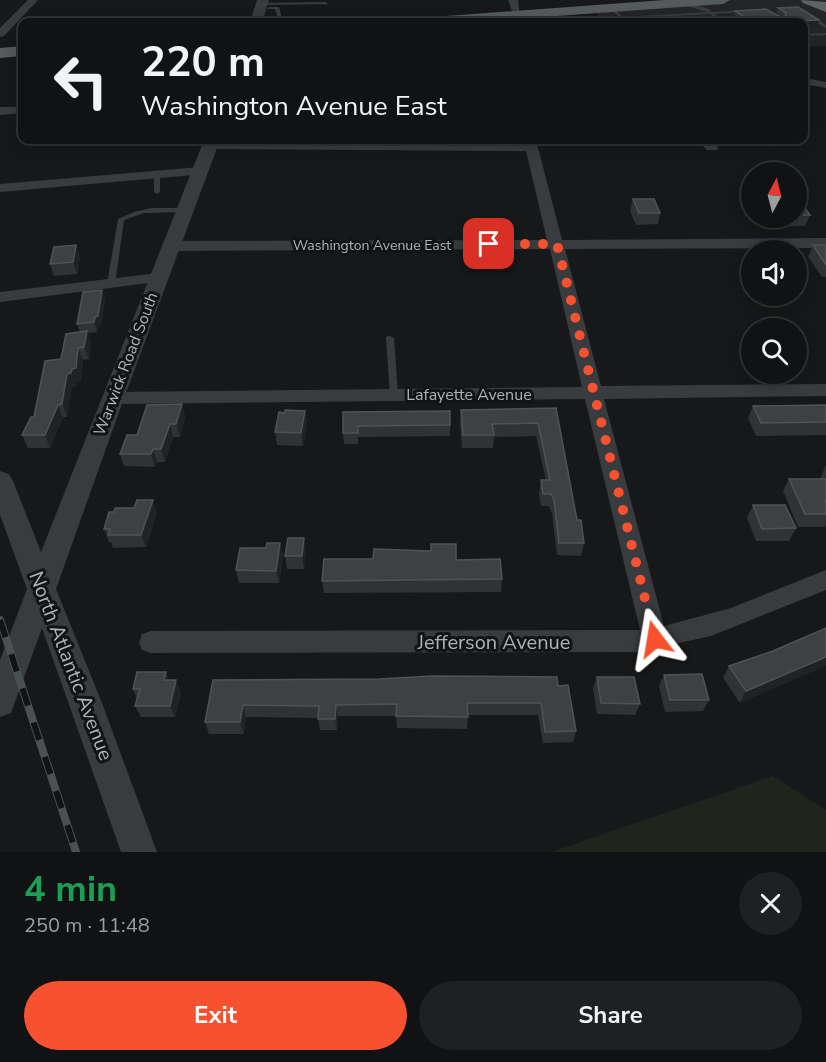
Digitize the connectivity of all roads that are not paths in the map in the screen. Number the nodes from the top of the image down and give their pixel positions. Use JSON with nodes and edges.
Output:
{"nodes":[{"id":1,"x":33,"y":0,"type":"edge"},
{"id":2,"x":513,"y":0,"type":"edge"},
{"id":3,"x":723,"y":0,"type":"edge"},
{"id":4,"x":326,"y":3,"type":"dead end"},
{"id":5,"x":262,"y":4,"type":"edge"},
{"id":6,"x":700,"y":5,"type":"edge"},
{"id":7,"x":804,"y":6,"type":"edge"},
{"id":8,"x":826,"y":7,"type":"edge"},
{"id":9,"x":610,"y":8,"type":"junction"},
{"id":10,"x":762,"y":10,"type":"junction"},
{"id":11,"x":772,"y":10,"type":"edge"},
{"id":12,"x":524,"y":17,"type":"edge"},
{"id":13,"x":280,"y":18,"type":"edge"},
{"id":14,"x":631,"y":18,"type":"joint"},
{"id":15,"x":718,"y":18,"type":"edge"},
{"id":16,"x":775,"y":18,"type":"edge"},
{"id":17,"x":826,"y":27,"type":"edge"},
{"id":18,"x":0,"y":34,"type":"edge"},
{"id":19,"x":826,"y":34,"type":"edge"},
{"id":20,"x":808,"y":35,"type":"edge"},
{"id":21,"x":18,"y":51,"type":"edge"},
{"id":22,"x":0,"y":52,"type":"edge"},
{"id":23,"x":808,"y":82,"type":"edge"},
{"id":24,"x":826,"y":85,"type":"edge"},
{"id":25,"x":18,"y":110,"type":"edge"},
{"id":26,"x":0,"y":111,"type":"edge"},
{"id":27,"x":210,"y":144,"type":"edge"},
{"id":28,"x":531,"y":144,"type":"edge"},
{"id":29,"x":200,"y":171,"type":"junction"},
{"id":30,"x":157,"y":174,"type":"junction"},
{"id":31,"x":0,"y":188,"type":"edge"},
{"id":32,"x":158,"y":192,"type":"dead end"},
{"id":33,"x":185,"y":210,"type":"junction"},
{"id":34,"x":826,"y":243,"type":"edge"},
{"id":35,"x":557,"y":244,"type":"junction"},
{"id":36,"x":171,"y":246,"type":"junction"},
{"id":37,"x":158,"y":278,"type":"junction"},
{"id":38,"x":111,"y":284,"type":"junction"},
{"id":39,"x":0,"y":297,"type":"edge"},
{"id":40,"x":390,"y":338,"type":"dead end"},
{"id":41,"x":826,"y":390,"type":"edge"},
{"id":42,"x":595,"y":394,"type":"junction"},
{"id":43,"x":394,"y":396,"type":"junction"},
{"id":44,"x":112,"y":398,"type":"junction"},
{"id":45,"x":0,"y":481,"type":"edge"},
{"id":46,"x":826,"y":580,"type":"edge"},
{"id":47,"x":42,"y":589,"type":"junction"},
{"id":48,"x":655,"y":639,"type":"junction"},
{"id":49,"x":151,"y":642,"type":"dead end"},
{"id":50,"x":0,"y":702,"type":"edge"},
{"id":51,"x":139,"y":852,"type":"edge"}],
"edges":[{"from":1,"to":18,"type":"street"},
{"from":2,"to":12,"type":"street"},
{"from":3,"to":6,"type":"main road"},
{"from":4,"to":5,"type":"lane"},
{"from":5,"to":13,"type":"lane"},
{"from":6,"to":9,"type":"main road"},
{"from":6,"to":10,"type":"lane"},
{"from":6,"to":14,"type":"lane"},
{"from":6,"to":15,"type":"lane"},
{"from":7,"to":8,"type":"highway"},
{"from":7,"to":17,"type":"lane"},
{"from":9,"to":12,"type":"main road"},
{"from":9,"to":14,"type":"lane"},
{"from":10,"to":11,"type":"lane"},
{"from":10,"to":16,"type":"lane"},
{"from":19,"to":20,"type":"lane"},
{"from":21,"to":22,"type":"main road"},
{"from":23,"to":24,"type":"street"},
{"from":25,"to":26,"type":"street"},
{"from":27,"to":29,"type":"street","name":"Warwick Road South"},
{"from":28,"to":35,"type":"street"},
{"from":29,"to":30,"type":"street"},
{"from":29,"to":33,"type":"street","name":"Warwick Road South"},
{"from":30,"to":31,"type":"street"},
{"from":30,"to":32,"type":"lane"},
{"from":33,"to":36,"type":"street","name":"Warwick Road South"},
{"from":33,"to":38,"type":"lane"},
{"from":34,"to":35,"type":"street","name":"Washington Avenue East"},
{"from":35,"to":36,"type":"street","name":"Washington Avenue East"},
{"from":35,"to":42,"type":"street"},
{"from":36,"to":37,"type":"street","name":"Warwick Road South"},
{"from":37,"to":38,"type":"street"},
{"from":37,"to":44,"type":"street","name":"Warwick Road South"},
{"from":38,"to":39,"type":"street"},
{"from":40,"to":43,"type":"lane"},
{"from":41,"to":42,"type":"street","name":"Lafayette Avenue"},
{"from":42,"to":43,"type":"street","name":"Lafayette Avenue"},
{"from":42,"to":48,"type":"street"},
{"from":43,"to":44,"type":"street","name":"Lafayette Avenue"},
{"from":44,"to":47,"type":"street","name":"Warwick Road South"},
{"from":45,"to":47,"type":"street","name":"North Atlantic Avenue"},
{"from":46,"to":48,"type":"street","name":"Jefferson Avenue"},
{"from":47,"to":50,"type":"street","name":"Warwick Road South"},
{"from":47,"to":51,"type":"street","name":"North Atlantic Avenue"},
{"from":48,"to":49,"type":"street","name":"Jefferson Avenue"}]}
